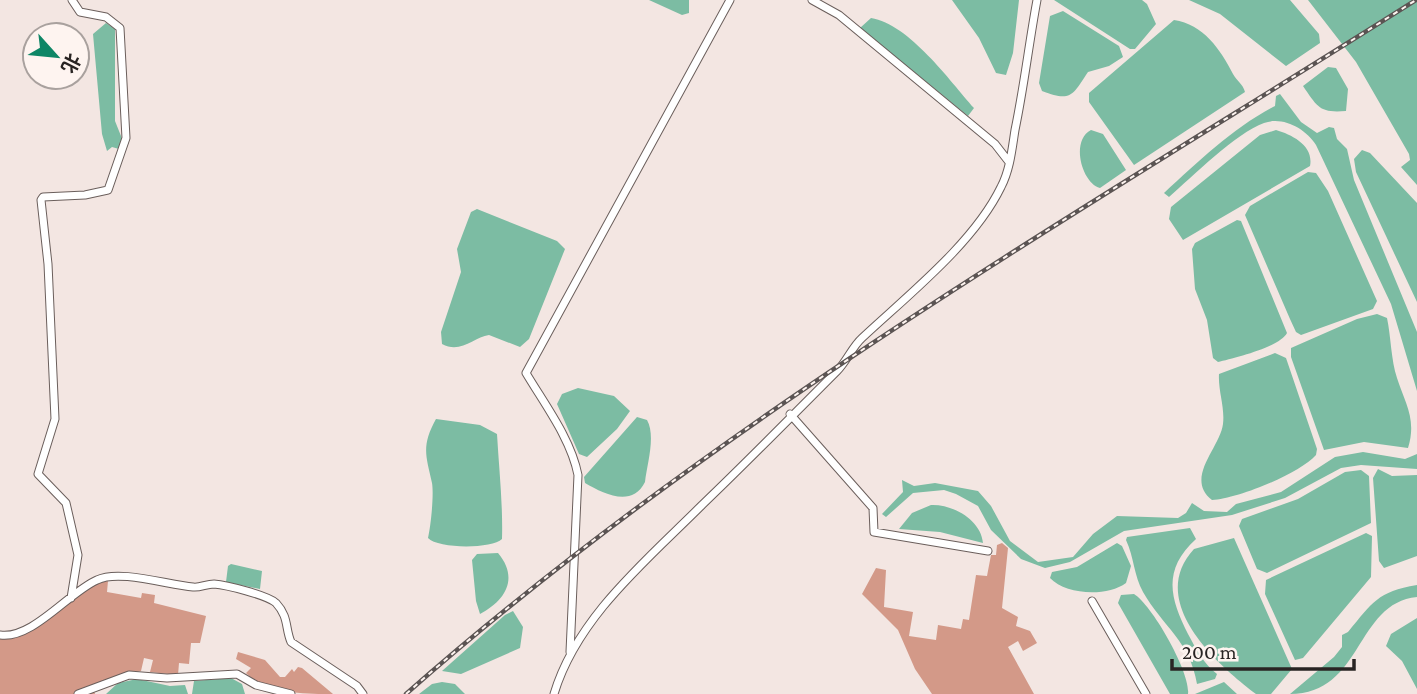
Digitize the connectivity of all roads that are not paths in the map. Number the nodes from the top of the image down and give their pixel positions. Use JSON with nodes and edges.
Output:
{"nodes":[{"id":1,"x":72,"y":0,"type":"edge"},
{"id":2,"x":730,"y":0,"type":"edge"},
{"id":3,"x":812,"y":0,"type":"edge"},
{"id":4,"x":1037,"y":0,"type":"edge"},
{"id":5,"x":1009,"y":162,"type":"junction"},
{"id":6,"x":790,"y":415,"type":"junction"},
{"id":7,"x":988,"y":551,"type":"dead end"},
{"id":8,"x":71,"y":598,"type":"junction"},
{"id":9,"x":1092,"y":601,"type":"dead end"},
{"id":10,"x":0,"y":635,"type":"edge"},
{"id":11,"x":570,"y":653,"type":"junction"},
{"id":12,"x":78,"y":694,"type":"edge"},
{"id":13,"x":291,"y":694,"type":"edge"},
{"id":14,"x":363,"y":694,"type":"edge"},
{"id":15,"x":554,"y":694,"type":"edge"},
{"id":16,"x":1146,"y":694,"type":"edge"}],
"edges":[{"from":1,"to":8,"type":"street"},
{"from":2,"to":11,"type":"street"},
{"from":3,"to":5,"type":"street"},
{"from":4,"to":5,"type":"street"},
{"from":5,"to":6,"type":"street"},
{"from":6,"to":7,"type":"street"},
{"from":6,"to":11,"type":"street"},
{"from":8,"to":10,"type":"street"},
{"from":8,"to":14,"type":"street"},
{"from":9,"to":16,"type":"street"},
{"from":11,"to":15,"type":"street"},
{"from":12,"to":13,"type":"street"}]}
